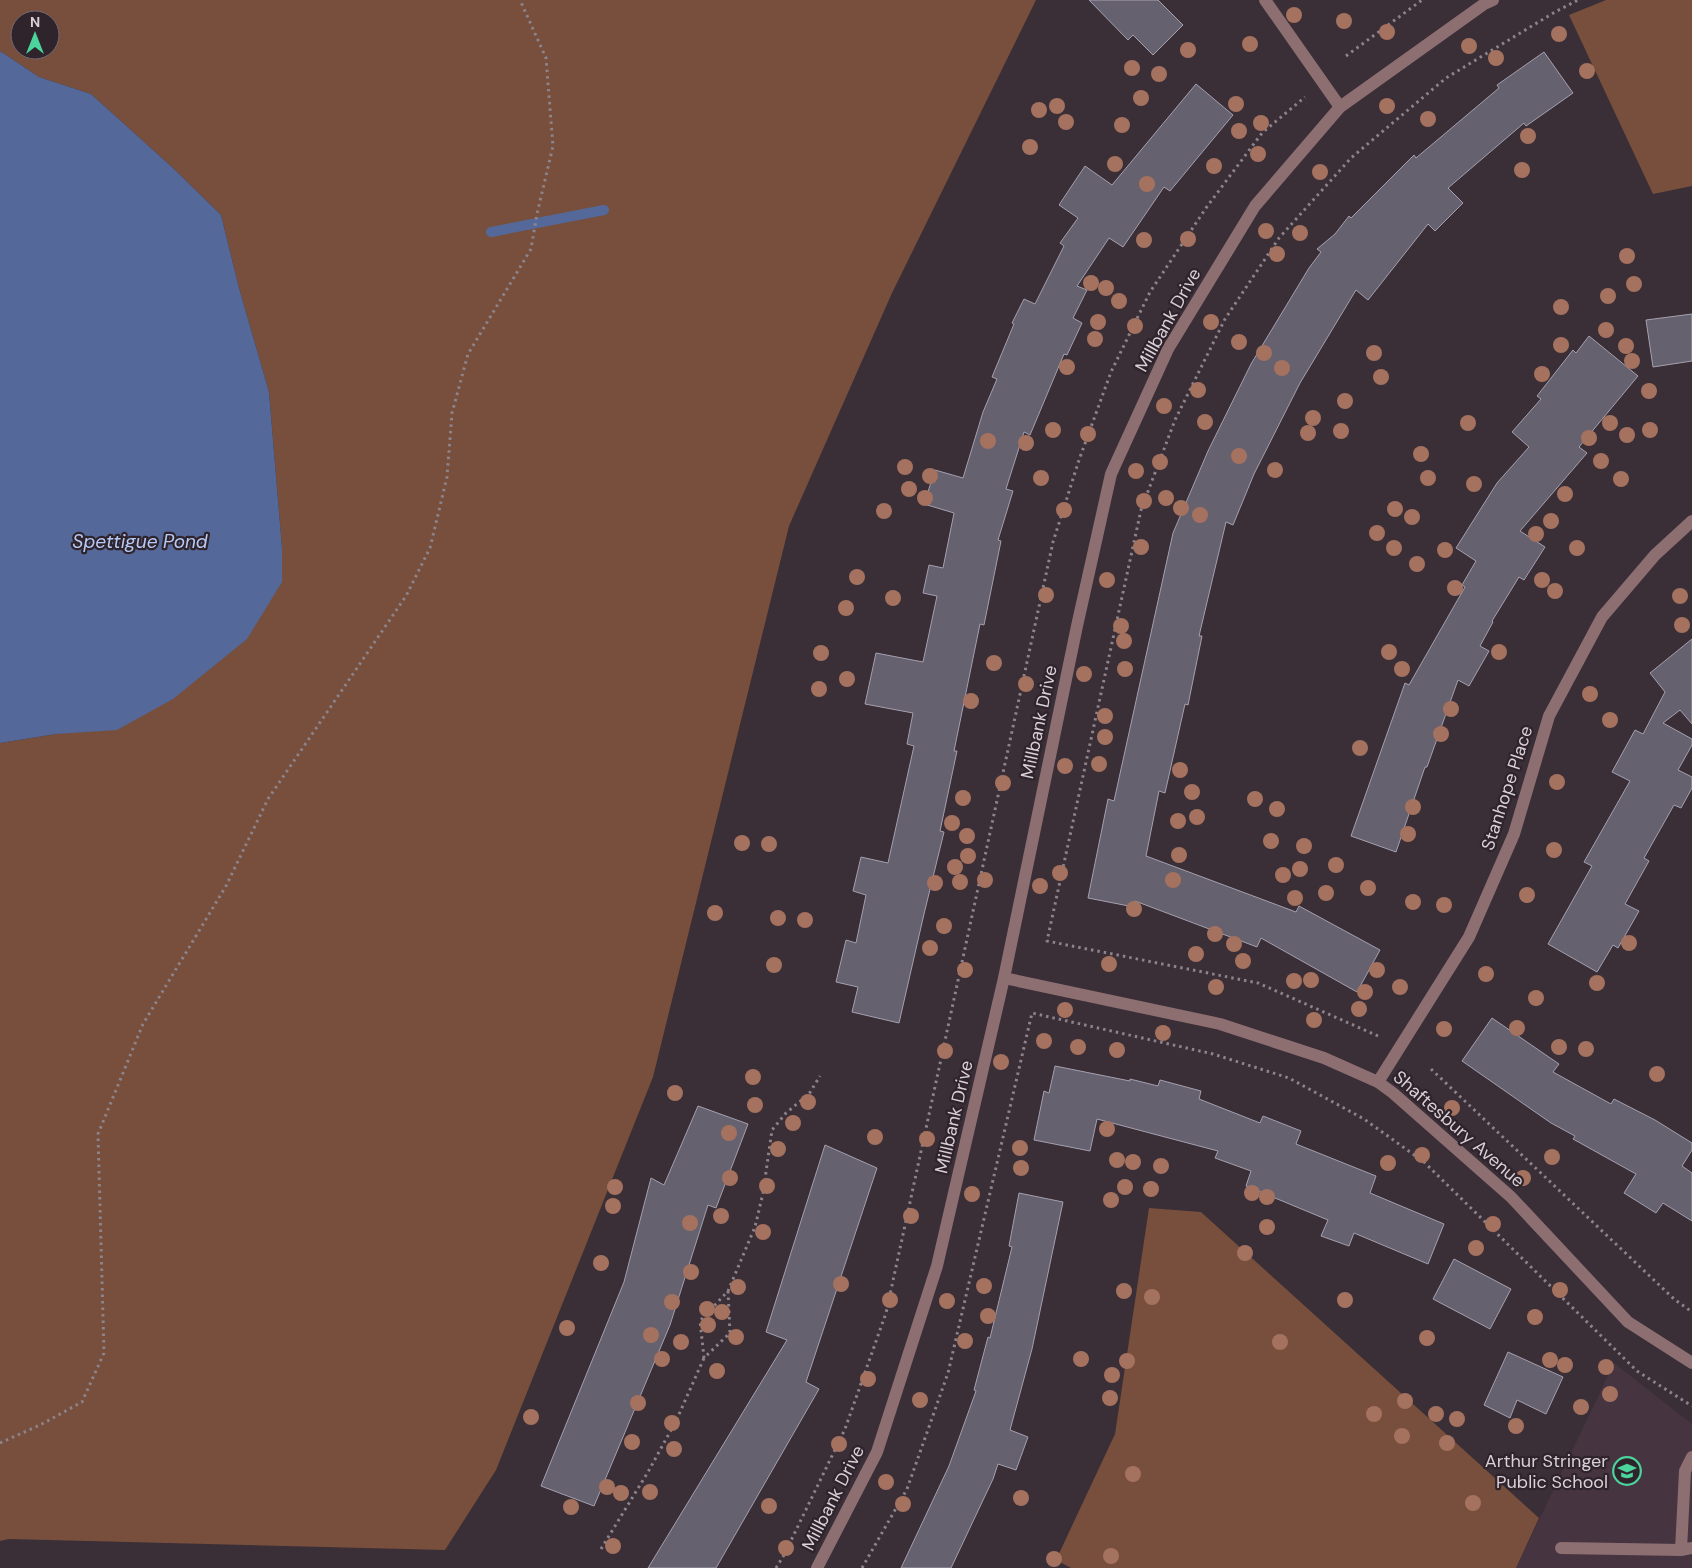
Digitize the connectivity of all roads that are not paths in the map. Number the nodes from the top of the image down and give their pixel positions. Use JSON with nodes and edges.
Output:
{"nodes":[{"id":1,"x":1265,"y":0,"type":"edge"},
{"id":2,"x":1493,"y":0,"type":"edge"},
{"id":3,"x":1340,"y":107,"type":"junction"},
{"id":4,"x":1692,"y":521,"type":"edge"},
{"id":5,"x":1004,"y":978,"type":"junction"},
{"id":6,"x":1378,"y":1082,"type":"junction"},
{"id":7,"x":1692,"y":1363,"type":"edge"},
{"id":8,"x":1692,"y":1457,"type":"edge"},
{"id":9,"x":1561,"y":1548,"type":"dead end"},
{"id":10,"x":1686,"y":1549,"type":"edge"},
{"id":11,"x":817,"y":1568,"type":"edge"}],
"edges":[{"from":1,"to":3,"type":"street"},
{"from":2,"to":3,"type":"street","name":"Millbank Drive"},
{"from":3,"to":5,"type":"street","name":"Millbank Drive"},
{"from":4,"to":6,"type":"street","name":"Stanhope Place"},
{"from":5,"to":6,"type":"street","name":"Shaftesbury Avenue"},
{"from":5,"to":11,"type":"street","name":"Millbank Drive"},
{"from":6,"to":7,"type":"street","name":"Shaftesbury Avenue"},
{"from":8,"to":10,"type":"street"},
{"from":9,"to":10,"type":"street"}]}
